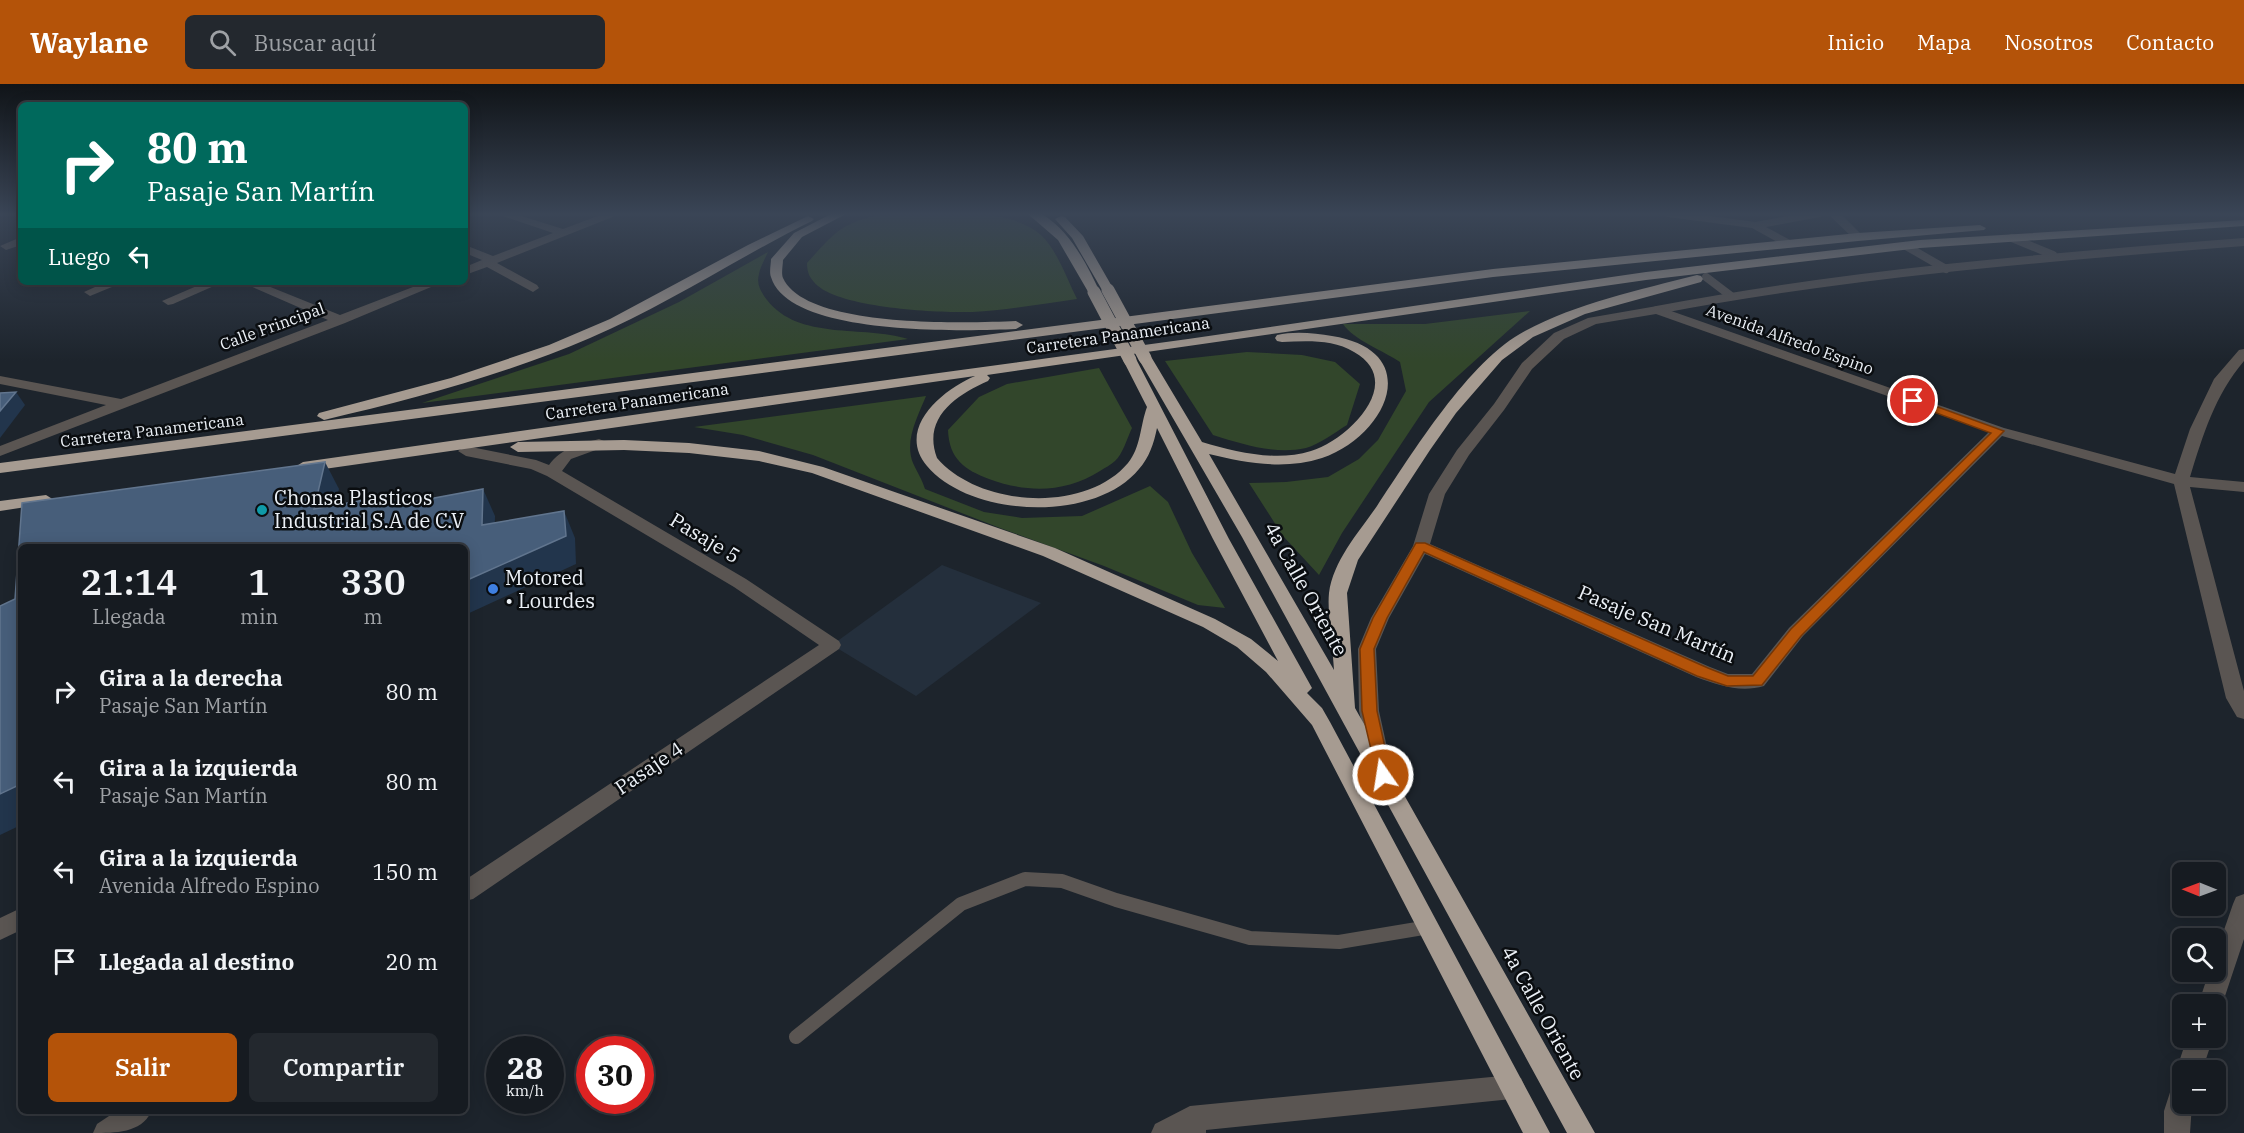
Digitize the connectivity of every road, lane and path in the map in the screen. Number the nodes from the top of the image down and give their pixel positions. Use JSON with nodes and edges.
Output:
{"nodes":[{"id":1,"x":485,"y":263,"type":"edge"},
{"id":2,"x":493,"y":263,"type":"edge"},
{"id":3,"x":724,"y":263,"type":"edge"},
{"id":4,"x":777,"y":263,"type":"edge"},
{"id":5,"x":1081,"y":263,"type":"edge"},
{"id":6,"x":1089,"y":263,"type":"edge"},
{"id":7,"x":1595,"y":263,"type":"edge"},
{"id":8,"x":1756,"y":263,"type":"edge"},
{"id":9,"x":1759,"y":263,"type":"edge"},
{"id":10,"x":1935,"y":263,"type":"edge"},
{"id":11,"x":1996,"y":263,"type":"edge"},
{"id":12,"x":1946,"y":269,"type":"junction"},
{"id":13,"x":468,"y":270,"type":"edge"},
{"id":14,"x":1706,"y":277,"type":"junction"},
{"id":15,"x":110,"y":285,"type":"edge"},
{"id":16,"x":209,"y":285,"type":"edge"},
{"id":17,"x":254,"y":285,"type":"edge"},
{"id":18,"x":429,"y":285,"type":"edge"},
{"id":19,"x":533,"y":288,"type":"dead end"},
{"id":20,"x":1101,"y":291,"type":"junction"},
{"id":21,"x":90,"y":292,"type":"dead end"},
{"id":22,"x":1331,"y":293,"type":"junction"},
{"id":23,"x":1731,"y":296,"type":"junction"},
{"id":24,"x":168,"y":301,"type":"dead end"},
{"id":25,"x":1656,"y":310,"type":"junction"},
{"id":26,"x":340,"y":320,"type":"junction"},
{"id":27,"x":1188,"y":344,"type":"junction"},
{"id":28,"x":2244,"y":353,"type":"edge"},
{"id":29,"x":1095,"y":356,"type":"junction"},
{"id":30,"x":1138,"y":359,"type":"junction"},
{"id":31,"x":0,"y":380,"type":"edge"},
{"id":32,"x":120,"y":403,"type":"junction"},
{"id":33,"x":1153,"y":409,"type":"junction"},
{"id":34,"x":1999,"y":431,"type":"junction"},
{"id":35,"x":217,"y":439,"type":"junction"},
{"id":36,"x":599,"y":444,"type":"junction"},
{"id":37,"x":1198,"y":446,"type":"junction"},
{"id":38,"x":0,"y":451,"type":"edge"},
{"id":39,"x":466,"y":451,"type":"junction"},
{"id":40,"x":382,"y":457,"type":"junction"},
{"id":41,"x":0,"y":468,"type":"edge"},
{"id":42,"x":290,"y":469,"type":"edge"},
{"id":43,"x":554,"y":473,"type":"junction"},
{"id":44,"x":2181,"y":482,"type":"junction"},
{"id":45,"x":2244,"y":487,"type":"edge"},
{"id":46,"x":58,"y":499,"type":"edge"},
{"id":47,"x":0,"y":506,"type":"edge"},
{"id":48,"x":1421,"y":546,"type":"junction"},
{"id":49,"x":832,"y":645,"type":"joint"},
{"id":50,"x":2244,"y":712,"type":"edge"},
{"id":51,"x":1347,"y":715,"type":"junction"},
{"id":52,"x":1320,"y":722,"type":"junction"},
{"id":53,"x":1383,"y":775,"type":"junction"},
{"id":54,"x":468,"y":890,"type":"edge"},
{"id":55,"x":2244,"y":904,"type":"edge"},
{"id":56,"x":18,"y":920,"type":"edge"},
{"id":57,"x":1429,"y":927,"type":"junction"},
{"id":58,"x":0,"y":930,"type":"edge"},
{"id":59,"x":2214,"y":994,"type":"edge"},
{"id":60,"x":796,"y":1037,"type":"dead end"},
{"id":61,"x":1512,"y":1087,"type":"junction"},
{"id":62,"x":135,"y":1114,"type":"edge"},
{"id":63,"x":2177,"y":1114,"type":"edge"},
{"id":64,"x":1191,"y":1126,"type":"edge"},
{"id":65,"x":106,"y":1133,"type":"edge"},
{"id":66,"x":1164,"y":1133,"type":"edge"},
{"id":67,"x":1537,"y":1133,"type":"edge"},
{"id":68,"x":1582,"y":1133,"type":"edge"},
{"id":69,"x":2177,"y":1133,"type":"edge"}],
"edges":[{"from":1,"to":13,"type":"street"},
{"from":2,"to":19,"type":"street"},
{"from":3,"to":35,"type":"highway"},
{"from":4,"to":22,"type":"highway"},
{"from":5,"to":20,"type":"highway"},
{"from":6,"to":20,"type":"highway"},
{"from":7,"to":22,"type":"highway","name":"Carretera Panamericana"},
{"from":8,"to":27,"type":"highway","name":"Carretera Panamericana"},
{"from":9,"to":14,"type":"highway"},
{"from":10,"to":12,"type":"lane"},
{"from":11,"to":12,"type":"lane"},
{"from":12,"to":23,"type":"lane"},
{"from":14,"to":23,"type":"lane"},
{"from":14,"to":51,"type":"highway"},
{"from":15,"to":21,"type":"street"},
{"from":16,"to":24,"type":"street"},
{"from":17,"to":26,"type":"street"},
{"from":18,"to":26,"type":"street","name":"Calle Principal"},
{"from":20,"to":30,"type":"highway","name":"4a Calle Oriente","bridge":true},
{"from":22,"to":35,"type":"highway","name":"Carretera Panamericana"},
{"from":23,"to":25,"type":"lane"},
{"from":25,"to":34,"type":"street","name":"Avenida Alfredo Espino"},
{"from":25,"to":48,"type":"street","name":"Avenida Alfredo Espino"},
{"from":26,"to":32,"type":"street","name":"Calle Principal"},
{"from":27,"to":29,"type":"highway","name":"Carretera Panamericana"},
{"from":27,"to":37,"type":"highway"},
{"from":28,"to":44,"type":"street"},
{"from":29,"to":33,"type":"highway"},
{"from":29,"to":40,"type":"highway","name":"Carretera Panamericana"},
{"from":30,"to":33,"type":"highway","name":"4a Calle Oriente"},
{"from":30,"to":37,"type":"highway","name":"4a Calle Oriente"},
{"from":31,"to":32,"type":"street"},
{"from":32,"to":38,"type":"street","name":"Calle Principal"},
{"from":33,"to":52,"type":"highway","name":"4a Calle Oriente"},
{"from":34,"to":44,"type":"street","name":"Avenida Alfredo Espino"},
{"from":34,"to":48,"type":"street","name":"Pasaje San Martín"},
{"from":35,"to":41,"type":"highway","name":"Carretera Panamericana"},
{"from":36,"to":39,"type":"highway"},
{"from":36,"to":43,"type":"street"},
{"from":36,"to":52,"type":"highway"},
{"from":37,"to":51,"type":"highway","name":"4a Calle Oriente"},
{"from":39,"to":40,"type":"highway"},
{"from":39,"to":43,"type":"street","name":"Pasaje 5"},
{"from":40,"to":42,"type":"highway","name":"Carretera Panamericana"},
{"from":43,"to":49,"type":"street","name":"Pasaje 5"},
{"from":44,"to":45,"type":"street","name":"Avenida Alfredo Espino"},
{"from":44,"to":50,"type":"street"},
{"from":46,"to":47,"type":"highway"},
{"from":48,"to":53,"type":"street","name":"Avenida Alfredo Espino"},
{"from":49,"to":54,"type":"street","name":"Pasaje 4"},
{"from":51,"to":53,"type":"highway","name":"4a Calle Oriente"},
{"from":52,"to":57,"type":"highway","name":"4a Calle Oriente"},
{"from":53,"to":68,"type":"highway","name":"4a Calle Oriente"},
{"from":55,"to":59,"type":"street"},
{"from":56,"to":58,"type":"street"},
{"from":57,"to":60,"type":"lane"},
{"from":57,"to":61,"type":"highway","name":"4a Calle Oriente"},
{"from":61,"to":64,"type":"street"},
{"from":61,"to":67,"type":"highway","name":"4a Calle Oriente"},
{"from":62,"to":65,"type":"street"},
{"from":63,"to":69,"type":"street"},
{"from":64,"to":66,"type":"street"}]}
